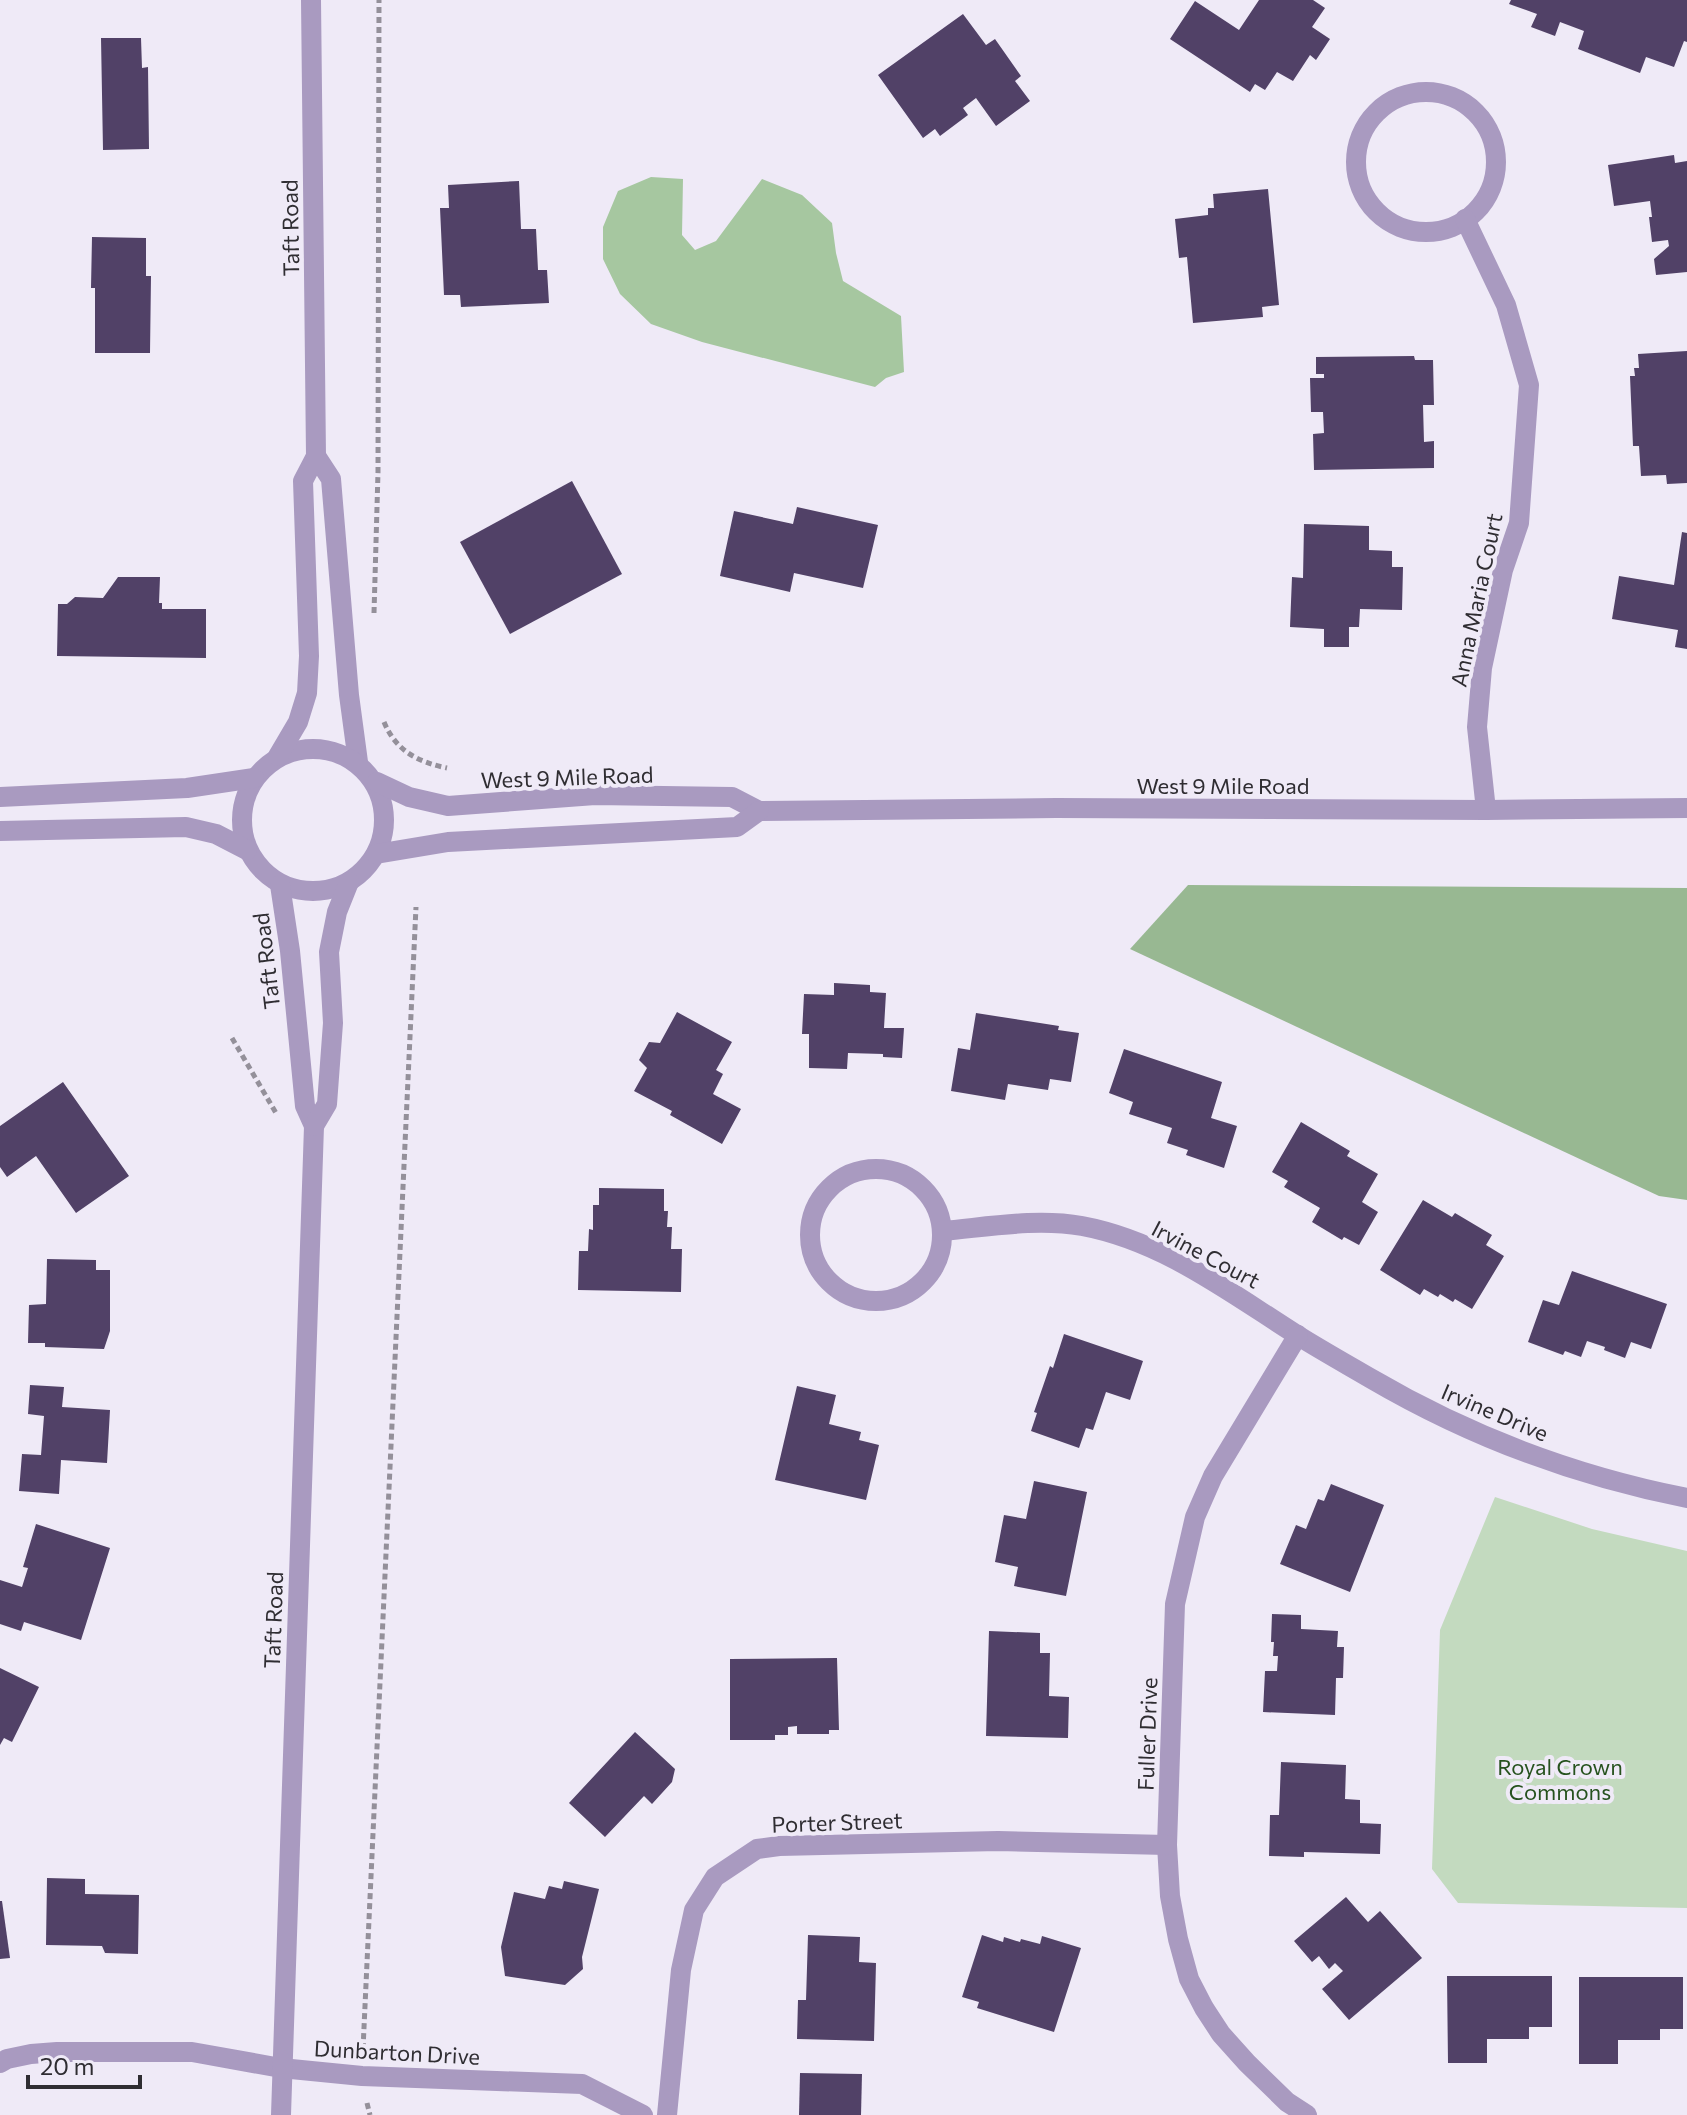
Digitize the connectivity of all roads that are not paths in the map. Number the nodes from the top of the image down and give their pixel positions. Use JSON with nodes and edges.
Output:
{"nodes":[{"id":1,"x":311,"y":0,"type":"edge"},
{"id":2,"x":1465,"y":219,"type":"junction"},
{"id":3,"x":316,"y":456,"type":"junction"},
{"id":4,"x":278,"y":756,"type":"junction"},
{"id":5,"x":358,"y":762,"type":"junction"},
{"id":6,"x":254,"y":778,"type":"junction"},
{"id":7,"x":377,"y":782,"type":"junction"},
{"id":8,"x":0,"y":797,"type":"edge"},
{"id":9,"x":1687,"y":808,"type":"edge"},
{"id":10,"x":1486,"y":810,"type":"junction"},
{"id":11,"x":759,"y":811,"type":"junction"},
{"id":12,"x":0,"y":831,"type":"edge"},
{"id":13,"x":247,"y":850,"type":"junction"},
{"id":14,"x":376,"y":854,"type":"junction"},
{"id":15,"x":349,"y":882,"type":"junction"},
{"id":16,"x":280,"y":885,"type":"junction"},
{"id":17,"x":314,"y":1126,"type":"junction"},
{"id":18,"x":942,"y":1231,"type":"junction"},
{"id":19,"x":1298,"y":1335,"type":"junction"},
{"id":20,"x":1687,"y":1498,"type":"edge"},
{"id":21,"x":1167,"y":1845,"type":"junction"},
{"id":22,"x":0,"y":2063,"type":"edge"},
{"id":23,"x":281,"y":2068,"type":"junction"},
{"id":24,"x":281,"y":2115,"type":"edge"},
{"id":25,"x":643,"y":2115,"type":"edge"},
{"id":26,"x":667,"y":2115,"type":"edge"},
{"id":27,"x":1307,"y":2115,"type":"edge"}],
"edges":[{"from":1,"to":3,"type":"street","name":"Taft Road"},
{"from":2,"to":2,"type":"street"},
{"from":2,"to":10,"type":"street","name":"Anna Maria Court"},
{"from":3,"to":4,"type":"street","name":"Taft Road"},
{"from":3,"to":5,"type":"street","name":"Taft Road"},
{"from":4,"to":5,"type":"street"},
{"from":4,"to":6,"type":"street"},
{"from":5,"to":7,"type":"street"},
{"from":6,"to":8,"type":"street"},
{"from":6,"to":13,"type":"street"},
{"from":7,"to":11,"type":"street","name":"West 9 Mile Road"},
{"from":7,"to":14,"type":"street"},
{"from":9,"to":10,"type":"street","name":"West 9 Mile Road"},
{"from":10,"to":11,"type":"street","name":"West 9 Mile Road"},
{"from":11,"to":14,"type":"street","name":"West 9 Mile Road"},
{"from":12,"to":13,"type":"street"},
{"from":13,"to":16,"type":"street"},
{"from":14,"to":15,"type":"street"},
{"from":15,"to":16,"type":"street"},
{"from":15,"to":17,"type":"street","name":"Taft Road"},
{"from":16,"to":17,"type":"street","name":"Taft Road"},
{"from":17,"to":23,"type":"street","name":"Taft Road"},
{"from":18,"to":18,"type":"street"},
{"from":18,"to":19,"type":"street","name":"Irvine Court"},
{"from":19,"to":20,"type":"street","name":"Irvine Drive"},
{"from":19,"to":21,"type":"street","name":"Fuller Drive"},
{"from":21,"to":26,"type":"street","name":"Porter Street"},
{"from":21,"to":27,"type":"street","name":"Fuller Drive"},
{"from":22,"to":23,"type":"street","name":"Dunbarton Drive"},
{"from":23,"to":24,"type":"street","name":"Taft Road"},
{"from":23,"to":25,"type":"street","name":"Dunbarton Drive"}]}
